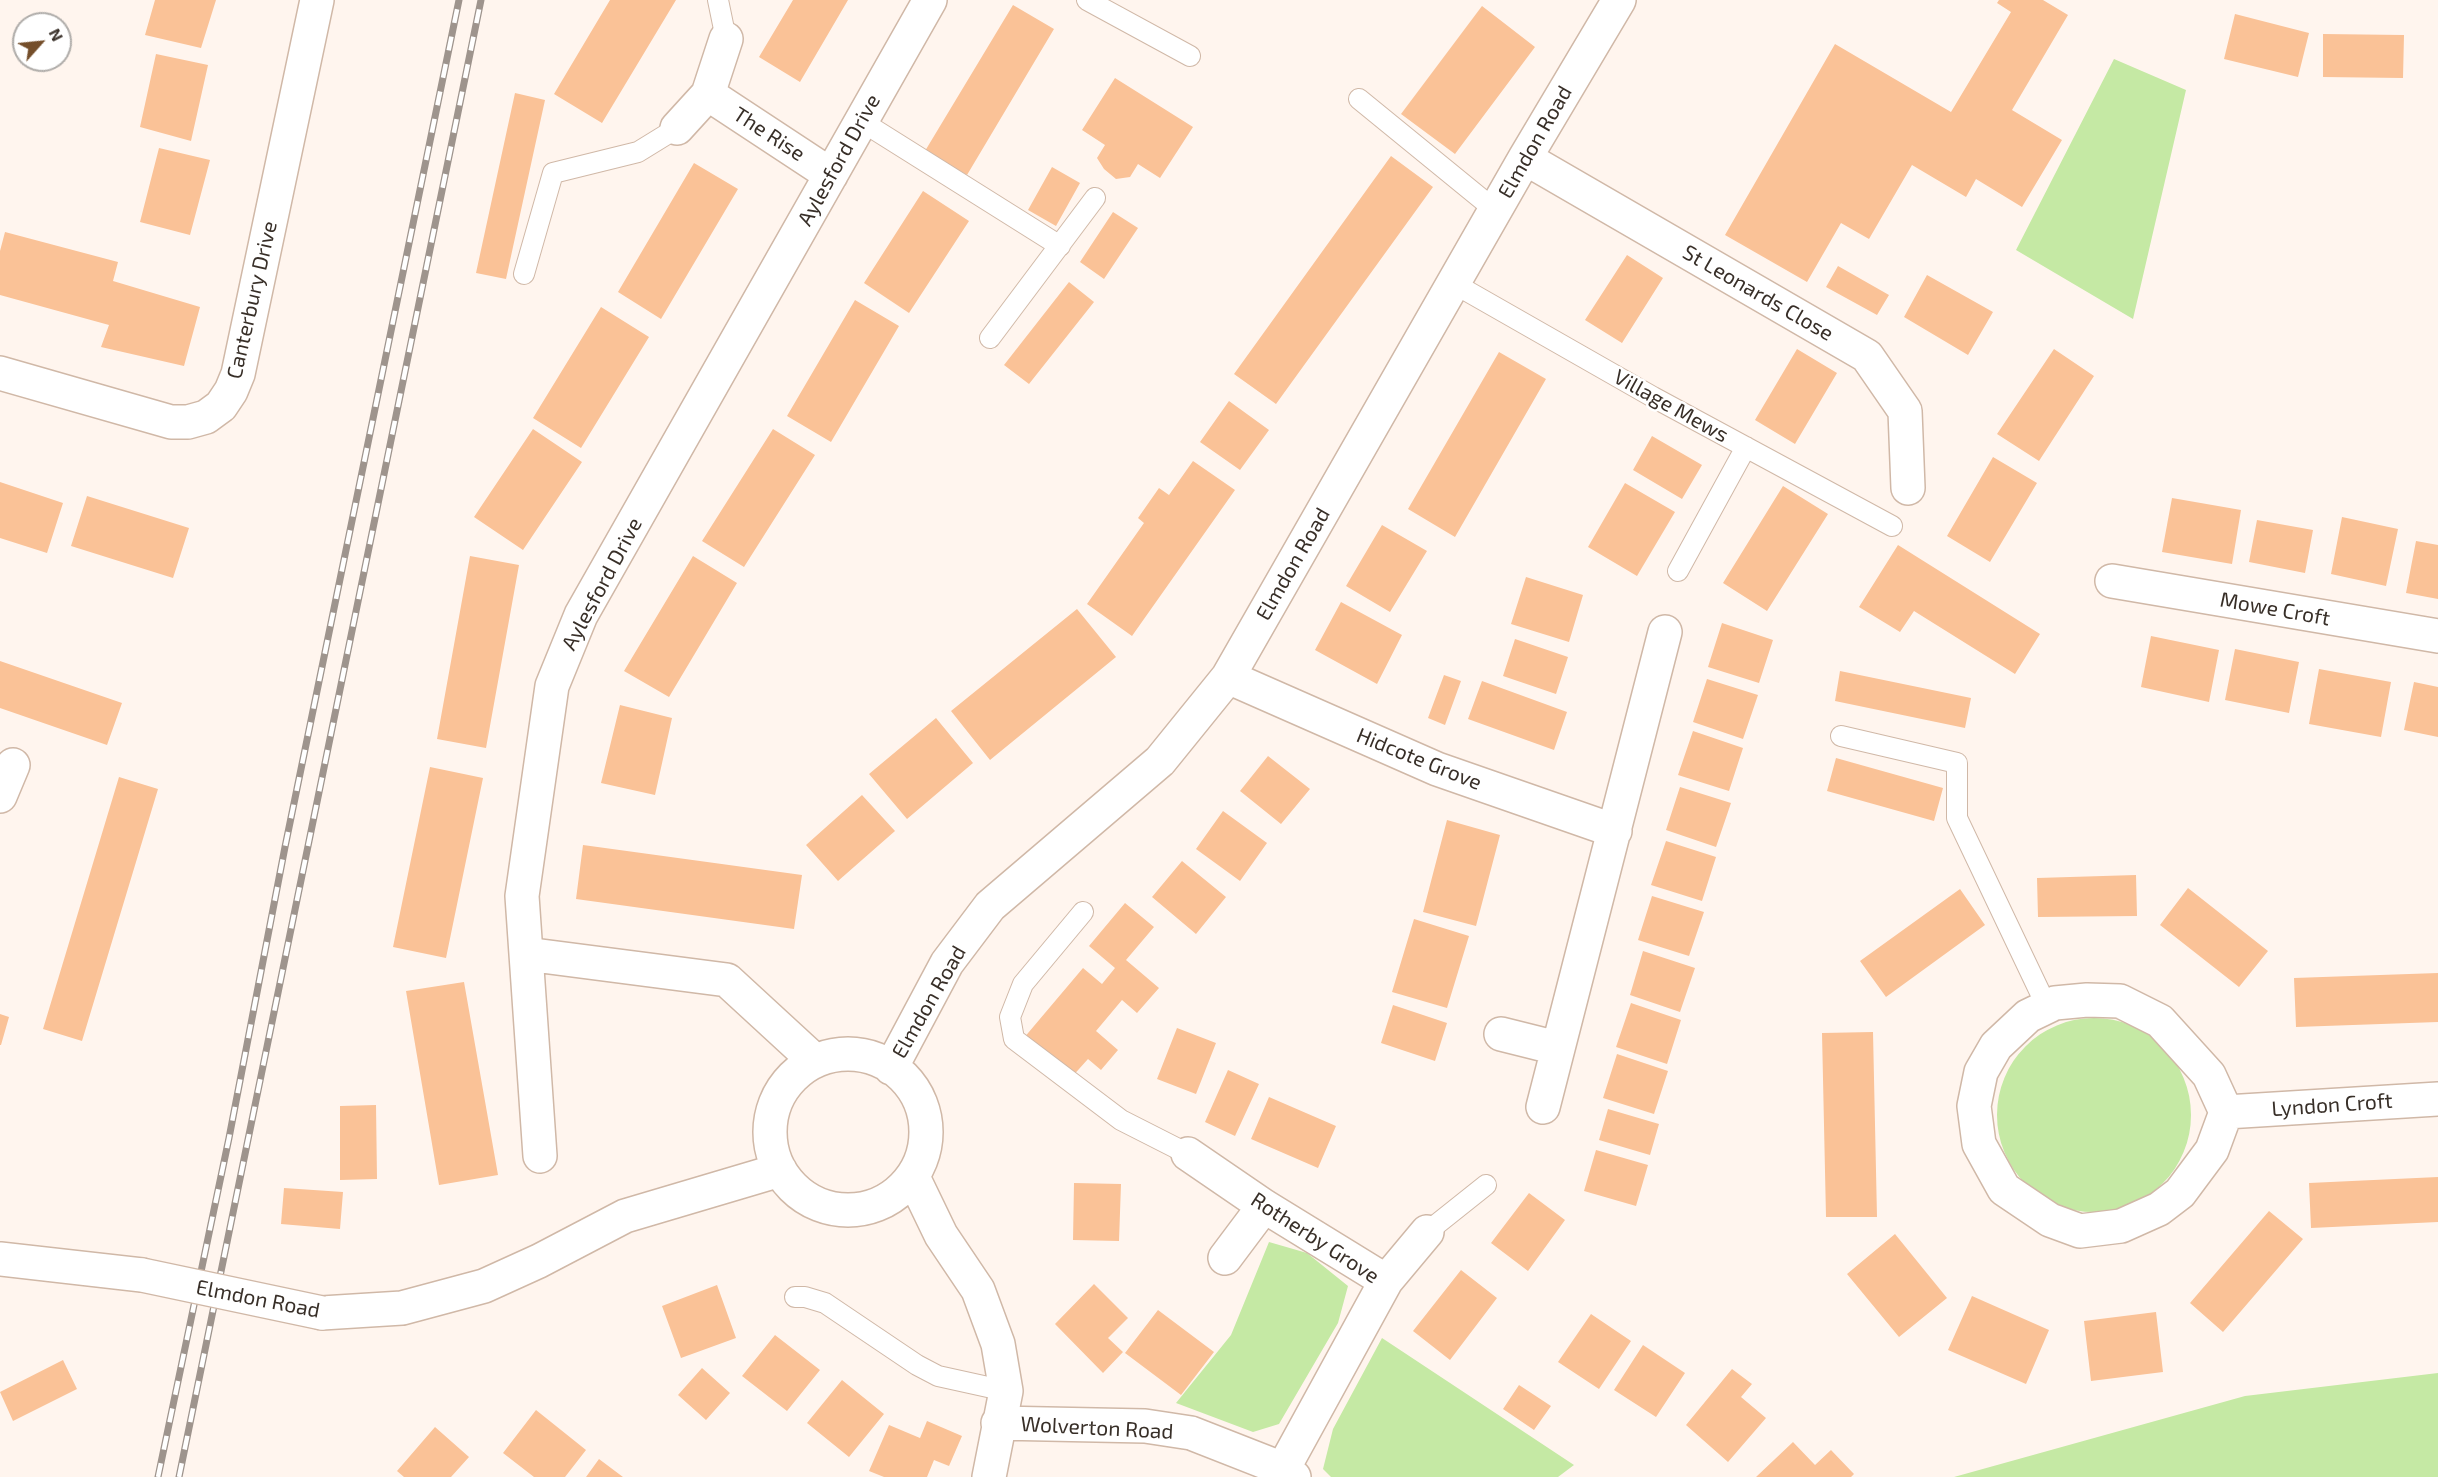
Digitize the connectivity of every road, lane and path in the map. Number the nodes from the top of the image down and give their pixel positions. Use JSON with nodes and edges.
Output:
{"nodes":[{"id":1,"x":317,"y":0,"type":"edge"},
{"id":2,"x":718,"y":0,"type":"edge"},
{"id":3,"x":930,"y":0,"type":"edge"},
{"id":4,"x":1087,"y":0,"type":"edge"},
{"id":5,"x":1619,"y":0,"type":"edge"},
{"id":6,"x":726,"y":39,"type":"joint"},
{"id":7,"x":1190,"y":56,"type":"dead end"},
{"id":8,"x":708,"y":94,"type":"junction"},
{"id":9,"x":1359,"y":99,"type":"dead end"},
{"id":10,"x":861,"y":121,"type":"junction"},
{"id":11,"x":677,"y":128,"type":"joint"},
{"id":12,"x":1525,"y":158,"type":"junction"},
{"id":13,"x":831,"y":175,"type":"junction"},
{"id":14,"x":1095,"y":198,"type":"dead end"},
{"id":15,"x":1495,"y":210,"type":"junction"},
{"id":16,"x":1060,"y":246,"type":"junction"},
{"id":17,"x":524,"y":274,"type":"dead end"},
{"id":18,"x":1453,"y":283,"type":"junction"},
{"id":19,"x":990,"y":338,"type":"dead end"},
{"id":20,"x":0,"y":374,"type":"edge"},
{"id":21,"x":1746,"y":447,"type":"junction"},
{"id":22,"x":1908,"y":488,"type":"dead end"},
{"id":23,"x":1892,"y":526,"type":"dead end"},
{"id":24,"x":1678,"y":571,"type":"dead end"},
{"id":25,"x":2112,"y":581,"type":"dead end"},
{"id":26,"x":1665,"y":632,"type":"dead end"},
{"id":27,"x":2438,"y":636,"type":"edge"},
{"id":28,"x":1228,"y":676,"type":"junction"},
{"id":29,"x":1841,"y":736,"type":"dead end"},
{"id":30,"x":13,"y":765,"type":"dead end"},
{"id":31,"x":0,"y":796,"type":"edge"},
{"id":32,"x":1615,"y":831,"type":"junction"},
{"id":33,"x":1083,"y":912,"type":"dead end"},
{"id":34,"x":526,"y":954,"type":"junction"},
{"id":35,"x":2048,"y":1007,"type":"junction"},
{"id":36,"x":1501,"y":1034,"type":"dead end"},
{"id":37,"x":1557,"y":1048,"type":"junction"},
{"id":38,"x":815,"y":1061,"type":"junction"},
{"id":39,"x":891,"y":1068,"type":"junction"},
{"id":40,"x":2438,"y":1099,"type":"edge"},
{"id":41,"x":1542,"y":1107,"type":"dead end"},
{"id":42,"x":2226,"y":1112,"type":"junction"},
{"id":43,"x":1188,"y":1154,"type":"joint"},
{"id":44,"x":540,"y":1156,"type":"dead end"},
{"id":45,"x":780,"y":1170,"type":"junction"},
{"id":46,"x":913,"y":1177,"type":"junction"},
{"id":47,"x":1486,"y":1185,"type":"dead end"},
{"id":48,"x":1264,"y":1206,"type":"junction"},
{"id":49,"x":1427,"y":1232,"type":"joint"},
{"id":50,"x":1225,"y":1258,"type":"dead end"},
{"id":51,"x":0,"y":1259,"type":"edge"},
{"id":52,"x":1386,"y":1281,"type":"junction"},
{"id":53,"x":795,"y":1297,"type":"dead end"},
{"id":54,"x":1006,"y":1391,"type":"junction"},
{"id":55,"x":998,"y":1423,"type":"junction"},
{"id":56,"x":1289,"y":1473,"type":"edge"},
{"id":57,"x":989,"y":1477,"type":"edge"}],
"edges":[{"from":1,"to":20,"type":"street","name":"Canterbury Drive"},
{"from":2,"to":6,"type":"lane"},
{"from":3,"to":10,"type":"street","name":"Aylesford Drive"},
{"from":4,"to":7,"type":"lane"},
{"from":5,"to":12,"type":"street","name":"Elmdon Road"},
{"from":6,"to":8,"type":"street"},
{"from":8,"to":11,"type":"street"},
{"from":8,"to":13,"type":"street","name":"The Rise"},
{"from":9,"to":15,"type":"lane"},
{"from":10,"to":13,"type":"street","name":"Aylesford Drive"},
{"from":10,"to":16,"type":"lane"},
{"from":11,"to":17,"type":"lane"},
{"from":12,"to":15,"type":"street","name":"Elmdon Road"},
{"from":12,"to":22,"type":"street","name":"St Leonards Close"},
{"from":13,"to":34,"type":"street","name":"Aylesford Drive"},
{"from":14,"to":16,"type":"lane"},
{"from":15,"to":18,"type":"street","name":"Elmdon Road"},
{"from":16,"to":19,"type":"lane"},
{"from":18,"to":21,"type":"lane","name":"Village Mews"},
{"from":18,"to":28,"type":"street","name":"Elmdon Road"},
{"from":21,"to":23,"type":"lane","name":"Village Mews"},
{"from":21,"to":24,"type":"lane"},
{"from":25,"to":27,"type":"street","name":"Mowe Croft"},
{"from":26,"to":32,"type":"street"},
{"from":28,"to":32,"type":"street","name":"Hidcote Grove"},
{"from":28,"to":39,"type":"street","name":"Elmdon Road"},
{"from":29,"to":35,"type":"lane"},
{"from":30,"to":31,"type":"street"},
{"from":32,"to":37,"type":"street"},
{"from":33,"to":43,"type":"lane"},
{"from":34,"to":38,"type":"street"},
{"from":34,"to":44,"type":"street","name":"Aylesford Drive"},
{"from":35,"to":42,"type":"street"},
{"from":35,"to":42,"type":"street"},
{"from":36,"to":37,"type":"street"},
{"from":37,"to":41,"type":"street"},
{"from":38,"to":39,"type":"street"},
{"from":38,"to":45,"type":"street"},
{"from":39,"to":46,"type":"street"},
{"from":40,"to":42,"type":"street","name":"Lyndon Croft"},
{"from":43,"to":48,"type":"street","name":"Rotherby Grove"},
{"from":45,"to":46,"type":"street"},
{"from":45,"to":51,"type":"street","name":"Elmdon Road","bridge":true},
{"from":46,"to":54,"type":"street"},
{"from":47,"to":49,"type":"lane"},
{"from":48,"to":50,"type":"street"},
{"from":48,"to":52,"type":"street","name":"Rotherby Grove"},
{"from":49,"to":52,"type":"street"},
{"from":52,"to":56,"type":"street","name":"Rotherby Grove"},
{"from":53,"to":54,"type":"lane"},
{"from":54,"to":55,"type":"street"},
{"from":55,"to":56,"type":"street","name":"Wolverton Road"},
{"from":55,"to":57,"type":"street"}]}
